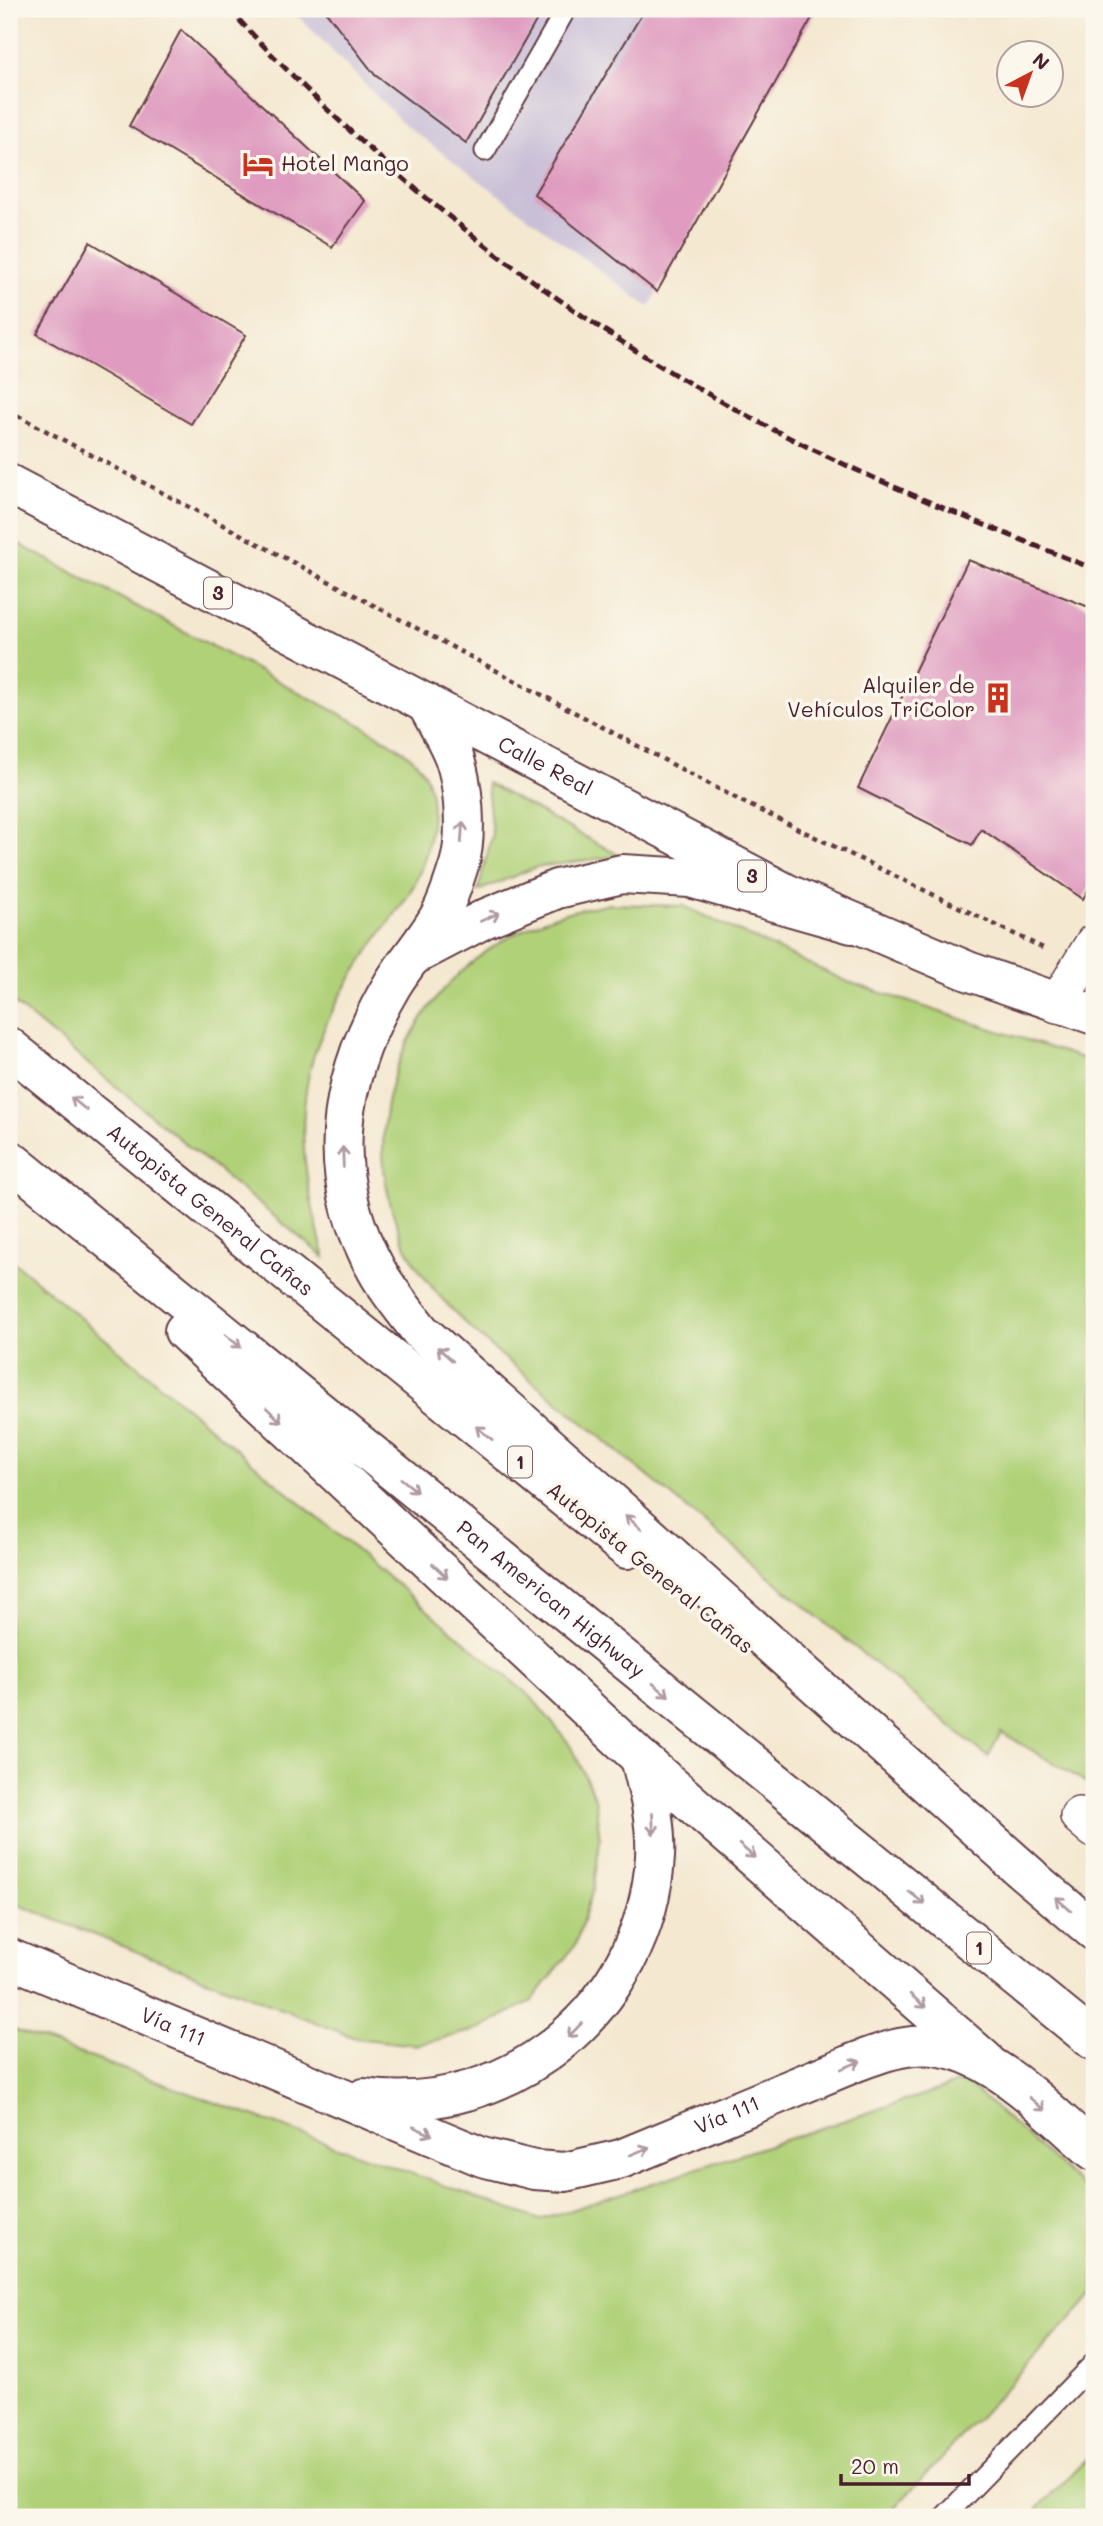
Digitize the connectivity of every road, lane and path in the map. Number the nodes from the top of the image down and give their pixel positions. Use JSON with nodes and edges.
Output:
{"nodes":[{"id":1,"x":566,"y":9,"type":"edge"},
{"id":2,"x":485,"y":151,"type":"dead end"},
{"id":3,"x":9,"y":411,"type":"edge"},
{"id":4,"x":9,"y":484,"type":"edge"},
{"id":5,"x":426,"y":703,"type":"junction"},
{"id":6,"x":852,"y":924,"type":"junction"},
{"id":7,"x":1094,"y":943,"type":"edge"},
{"id":8,"x":1053,"y":953,"type":"dead end"},
{"id":9,"x":407,"y":959,"type":"junction"},
{"id":10,"x":1057,"y":1004,"type":"junction"},
{"id":11,"x":1094,"y":1015,"type":"edge"},
{"id":12,"x":9,"y":1047,"type":"edge"},
{"id":13,"x":9,"y":1159,"type":"edge"},
{"id":14,"x":9,"y":1168,"type":"edge"},
{"id":15,"x":640,"y":1758,"type":"junction"},
{"id":16,"x":1031,"y":1877,"type":"junction"},
{"id":17,"x":1094,"y":1931,"type":"edge"},
{"id":18,"x":9,"y":1958,"type":"edge"},
{"id":19,"x":1094,"y":2040,"type":"edge"},
{"id":20,"x":985,"y":2060,"type":"junction"},
{"id":21,"x":338,"y":2094,"type":"junction"},
{"id":22,"x":1094,"y":2151,"type":"edge"},
{"id":23,"x":1094,"y":2363,"type":"edge"},
{"id":24,"x":944,"y":2517,"type":"edge"}],
"edges":[{"from":1,"to":2,"type":"lane"},
{"from":3,"to":8,"type":"path"},
{"from":4,"to":5,"type":"main road","name":"Calle Real","number":"3"},
{"from":5,"to":6,"type":"main road","name":"Calle Real","number":"3"},
{"from":9,"to":5,"type":"main road","one_way":true},
{"from":9,"to":6,"type":"main road","one_way":true},
{"from":6,"to":10,"type":"main road","name":"Calle Real","number":"3"},
{"from":7,"to":10,"type":"street"},
{"from":16,"to":9,"type":"main road","one_way":true},
{"from":10,"to":11,"type":"main road","name":"Calle Real","number":"3"},
{"from":16,"to":12,"type":"main road","name":"Autopista General Cañas","number":"1","one_way":true},
{"from":13,"to":19,"type":"main road","name":"Pan American Highway","number":"1","one_way":true},
{"from":14,"to":15,"type":"main road","one_way":true},
{"from":15,"to":20,"type":"main road","one_way":true},
{"from":15,"to":21,"type":"main road","name":"Vía 111","one_way":true},
{"from":17,"to":16,"type":"main road","name":"Autopista General Cañas","number":"1","one_way":true},
{"from":18,"to":21,"type":"main road","name":"Vía 111"},
{"from":21,"to":20,"type":"main road","name":"Vía 111","one_way":true},
{"from":20,"to":22,"type":"main road","name":"Vía 111","one_way":true},
{"from":23,"to":24,"type":"lane"}]}
